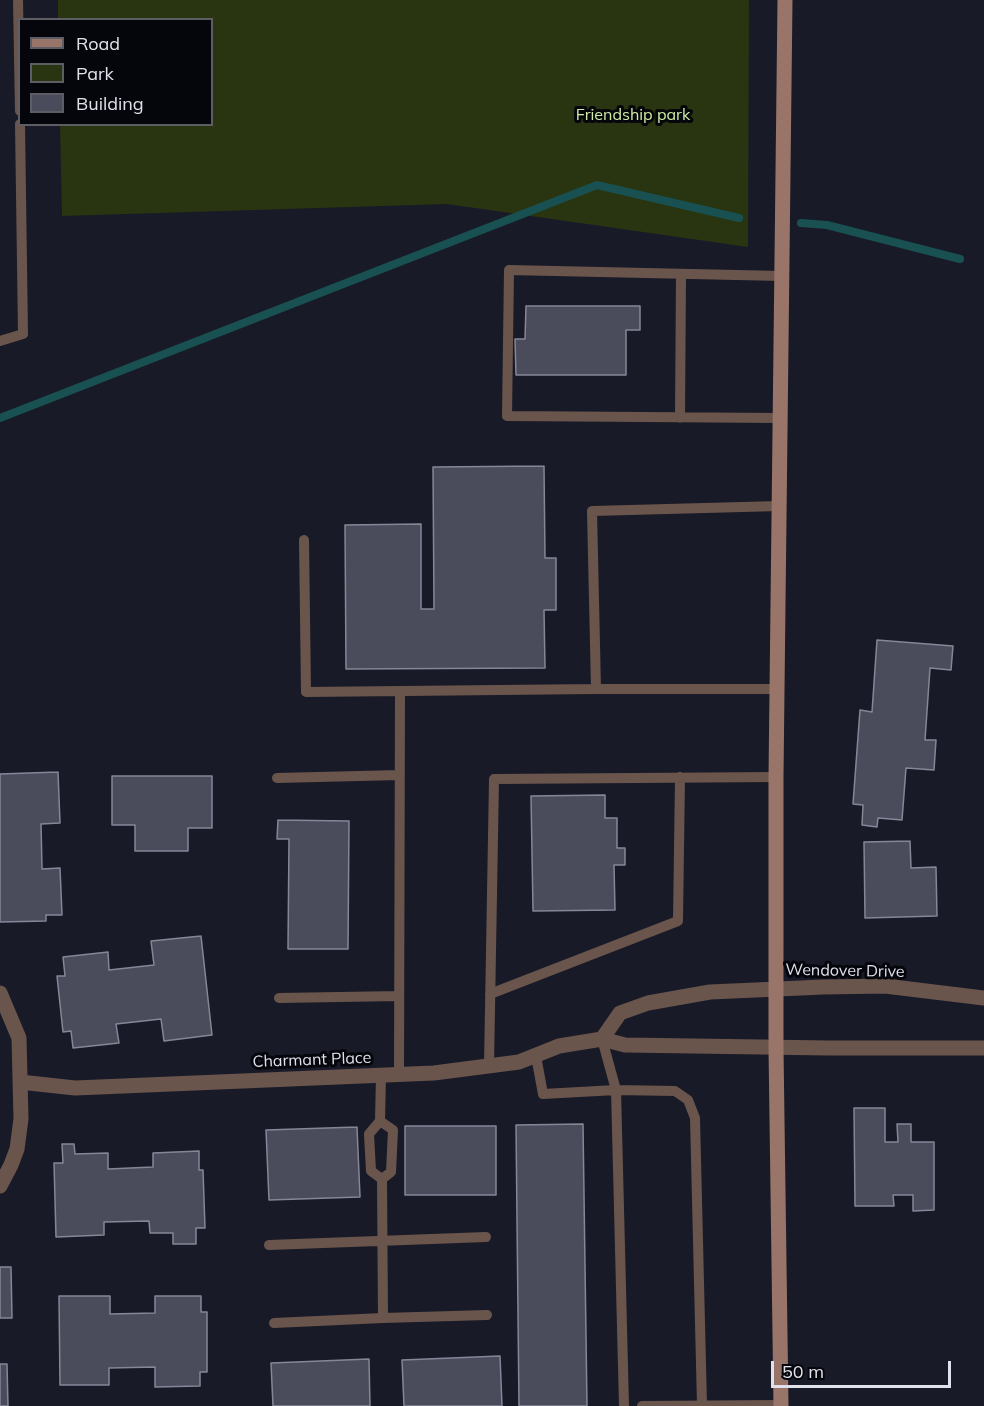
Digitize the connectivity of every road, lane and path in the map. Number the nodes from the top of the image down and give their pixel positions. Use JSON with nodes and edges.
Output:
{"nodes":[{"id":1,"x":18,"y":0,"type":"edge"},
{"id":2,"x":784,"y":0,"type":"edge"},
{"id":3,"x":18,"y":18,"type":"edge"},
{"id":4,"x":20,"y":126,"type":"edge"},
{"id":5,"x":681,"y":274,"type":"junction"},
{"id":6,"x":782,"y":276,"type":"junction"},
{"id":7,"x":0,"y":341,"type":"edge"},
{"id":8,"x":680,"y":418,"type":"junction"},
{"id":9,"x":780,"y":418,"type":"junction"},
{"id":10,"x":780,"y":506,"type":"junction"},
{"id":11,"x":304,"y":540,"type":"dead end"},
{"id":12,"x":778,"y":688,"type":"junction"},
{"id":13,"x":596,"y":689,"type":"junction"},
{"id":14,"x":400,"y":691,"type":"junction"},
{"id":15,"x":400,"y":775,"type":"junction"},
{"id":16,"x":680,"y":777,"type":"junction"},
{"id":17,"x":776,"y":777,"type":"junction"},
{"id":18,"x":277,"y":778,"type":"dead end"},
{"id":19,"x":777,"y":988,"type":"junction"},
{"id":20,"x":0,"y":993,"type":"edge"},
{"id":21,"x":490,"y":994,"type":"junction"},
{"id":22,"x":399,"y":996,"type":"junction"},
{"id":23,"x":279,"y":998,"type":"dead end"},
{"id":24,"x":984,"y":998,"type":"edge"},
{"id":25,"x":602,"y":1039,"type":"junction"},
{"id":26,"x":776,"y":1048,"type":"junction"},
{"id":27,"x":984,"y":1048,"type":"edge"},
{"id":28,"x":536,"y":1056,"type":"junction"},
{"id":29,"x":489,"y":1066,"type":"junction"},
{"id":30,"x":399,"y":1075,"type":"junction"},
{"id":31,"x":381,"y":1076,"type":"junction"},
{"id":32,"x":20,"y":1082,"type":"junction"},
{"id":33,"x":616,"y":1090,"type":"junction"},
{"id":34,"x":380,"y":1121,"type":"junction"},
{"id":35,"x":382,"y":1179,"type":"junction"},
{"id":36,"x":0,"y":1186,"type":"edge"},
{"id":37,"x":486,"y":1237,"type":"dead end"},
{"id":38,"x":382,"y":1240,"type":"junction"},
{"id":39,"x":269,"y":1245,"type":"dead end"},
{"id":40,"x":487,"y":1315,"type":"dead end"},
{"id":41,"x":383,"y":1318,"type":"junction"},
{"id":42,"x":274,"y":1323,"type":"dead end"},
{"id":43,"x":781,"y":1405,"type":"edge"},
{"id":44,"x":624,"y":1406,"type":"edge"},
{"id":45,"x":642,"y":1406,"type":"edge"},
{"id":46,"x":702,"y":1406,"type":"edge"}],
"edges":[{"from":1,"to":3,"type":"lane"},
{"from":2,"to":6,"type":"main road"},
{"from":4,"to":7,"type":"lane"},
{"from":5,"to":6,"type":"lane"},
{"from":5,"to":8,"type":"lane"},
{"from":5,"to":8,"type":"lane"},
{"from":6,"to":9,"type":"main road"},
{"from":8,"to":9,"type":"lane"},
{"from":9,"to":10,"type":"main road"},
{"from":10,"to":12,"type":"main road"},
{"from":10,"to":13,"type":"lane"},
{"from":11,"to":14,"type":"lane"},
{"from":12,"to":13,"type":"lane"},
{"from":12,"to":17,"type":"main road"},
{"from":13,"to":14,"type":"lane"},
{"from":14,"to":15,"type":"lane"},
{"from":15,"to":18,"type":"lane"},
{"from":15,"to":22,"type":"lane"},
{"from":16,"to":17,"type":"lane"},
{"from":16,"to":21,"type":"lane"},
{"from":16,"to":21,"type":"lane"},
{"from":17,"to":19,"type":"main road"},
{"from":19,"to":24,"type":"street","name":"Wendover Drive"},
{"from":19,"to":25,"type":"street"},
{"from":19,"to":26,"type":"main road"},
{"from":20,"to":32,"type":"street"},
{"from":21,"to":29,"type":"lane"},
{"from":22,"to":23,"type":"lane"},
{"from":22,"to":30,"type":"lane"},
{"from":25,"to":26,"type":"street","name":"Charmant Place"},
{"from":25,"to":28,"type":"street","name":"Charmant Place"},
{"from":25,"to":33,"type":"lane"},
{"from":26,"to":27,"type":"street"},
{"from":26,"to":43,"type":"main road"},
{"from":28,"to":29,"type":"street","name":"Charmant Place"},
{"from":28,"to":33,"type":"lane"},
{"from":29,"to":30,"type":"street","name":"Charmant Place"},
{"from":30,"to":31,"type":"street","name":"Charmant Place"},
{"from":31,"to":32,"type":"street","name":"Charmant Place"},
{"from":31,"to":34,"type":"lane"},
{"from":32,"to":36,"type":"street"},
{"from":33,"to":44,"type":"lane"},
{"from":33,"to":46,"type":"lane"},
{"from":34,"to":35,"type":"lane"},
{"from":34,"to":35,"type":"lane"},
{"from":35,"to":38,"type":"lane"},
{"from":37,"to":38,"type":"lane"},
{"from":38,"to":39,"type":"lane"},
{"from":38,"to":41,"type":"lane"},
{"from":40,"to":41,"type":"lane"},
{"from":41,"to":42,"type":"lane"},
{"from":43,"to":46,"type":"lane"},
{"from":45,"to":46,"type":"lane"}]}
